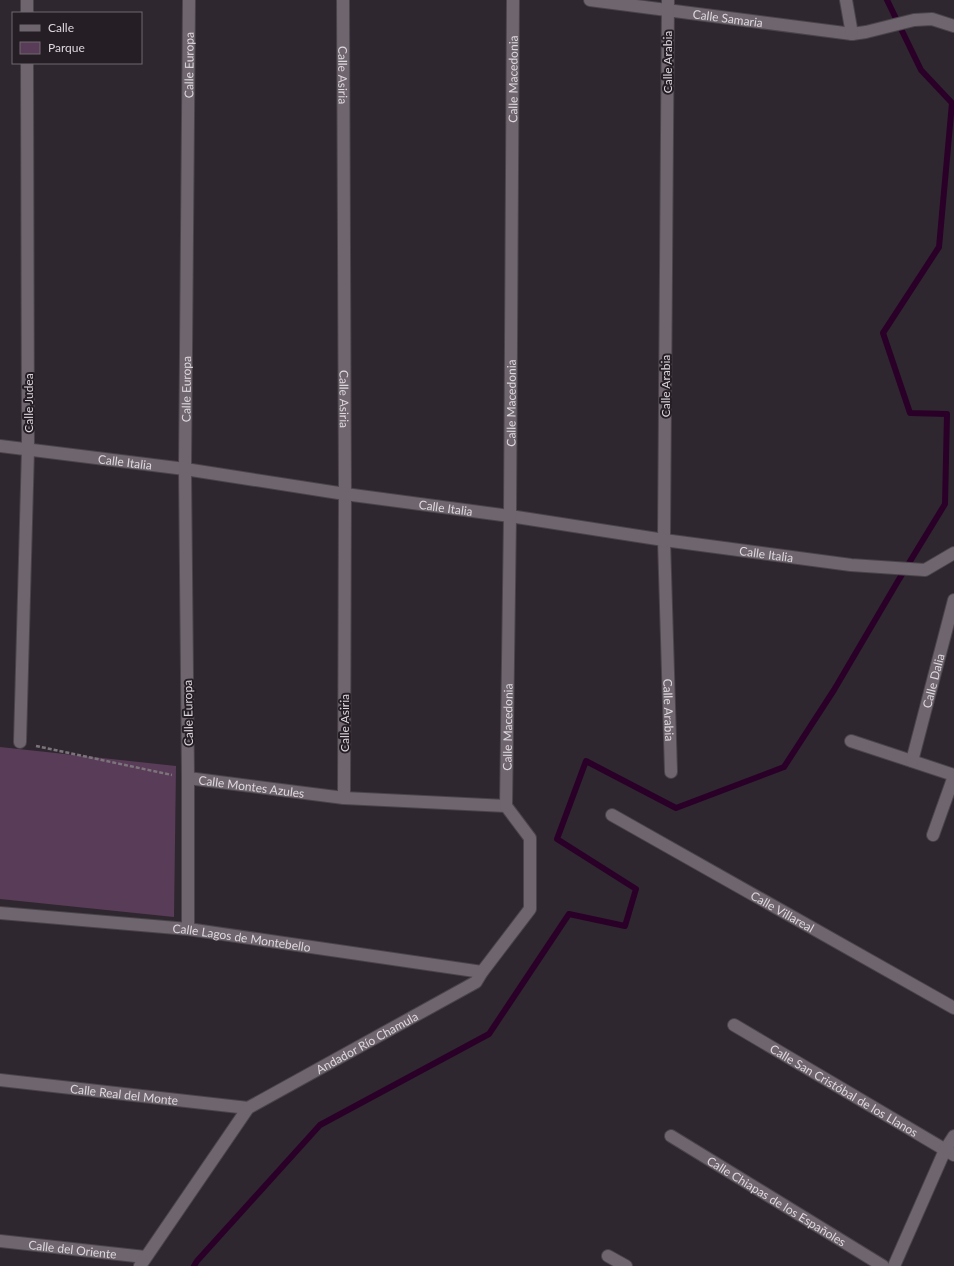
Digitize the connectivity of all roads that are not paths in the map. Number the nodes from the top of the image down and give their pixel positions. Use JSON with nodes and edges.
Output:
{"nodes":[{"id":1,"x":27,"y":0,"type":"edge"},
{"id":2,"x":189,"y":0,"type":"edge"},
{"id":3,"x":343,"y":0,"type":"edge"},
{"id":4,"x":513,"y":0,"type":"edge"},
{"id":5,"x":590,"y":0,"type":"edge"},
{"id":6,"x":846,"y":0,"type":"edge"},
{"id":7,"x":668,"y":5,"type":"edge"},
{"id":8,"x":27,"y":12,"type":"edge"},
{"id":9,"x":954,"y":26,"type":"edge"},
{"id":10,"x":852,"y":34,"type":"junction"},
{"id":11,"x":27,"y":64,"type":"edge"},
{"id":12,"x":0,"y":446,"type":"edge"},
{"id":13,"x":28,"y":449,"type":"junction"},
{"id":14,"x":185,"y":469,"type":"junction"},
{"id":15,"x":345,"y":494,"type":"junction"},
{"id":16,"x":510,"y":516,"type":"junction"},
{"id":17,"x":664,"y":540,"type":"junction"},
{"id":18,"x":954,"y":553,"type":"edge"},
{"id":19,"x":954,"y":600,"type":"edge"},
{"id":20,"x":851,"y":740,"type":"dead end"},
{"id":21,"x":20,"y":742,"type":"road end"},
{"id":22,"x":912,"y":761,"type":"junction"},
{"id":23,"x":671,"y":772,"type":"dead end"},
{"id":24,"x":954,"y":775,"type":"edge"},
{"id":25,"x":188,"y":778,"type":"junction"},
{"id":26,"x":344,"y":798,"type":"junction"},
{"id":27,"x":506,"y":806,"type":"junction"},
{"id":28,"x":612,"y":815,"type":"dead end"},
{"id":29,"x":933,"y":835,"type":"dead end"},
{"id":30,"x":0,"y":913,"type":"edge"},
{"id":31,"x":188,"y":929,"type":"junction"},
{"id":32,"x":482,"y":972,"type":"junction"},
{"id":33,"x":954,"y":1008,"type":"edge"},
{"id":34,"x":734,"y":1024,"type":"dead end"},
{"id":35,"x":0,"y":1080,"type":"edge"},
{"id":36,"x":248,"y":1108,"type":"junction"},
{"id":37,"x":671,"y":1136,"type":"dead end"},
{"id":38,"x":954,"y":1136,"type":"edge"},
{"id":39,"x":950,"y":1152,"type":"edge"},
{"id":40,"x":0,"y":1241,"type":"edge"},
{"id":41,"x":608,"y":1256,"type":"dead end"},
{"id":42,"x":143,"y":1261,"type":"edge"},
{"id":43,"x":626,"y":1266,"type":"edge"},
{"id":44,"x":883,"y":1266,"type":"edge"},
{"id":45,"x":894,"y":1266,"type":"edge"}],
"edges":[{"from":1,"to":8,"type":"street"},
{"from":2,"to":14,"type":"street","name":"Calle Europa"},
{"from":3,"to":15,"type":"street","name":"Calle Asiria"},
{"from":4,"to":16,"type":"street","name":"Calle Macedonia"},
{"from":5,"to":7,"type":"street","name":"Calle Samaria"},
{"from":6,"to":10,"type":"street"},
{"from":7,"to":10,"type":"street","name":"Calle Samaria"},
{"from":7,"to":17,"type":"street","name":"Calle Arabia"},
{"from":9,"to":10,"type":"street","name":"Calle Samaria"},
{"from":11,"to":13,"type":"street","name":"Calle Judea"},
{"from":12,"to":13,"type":"street","name":"Calle Italia"},
{"from":13,"to":14,"type":"street","name":"Calle Italia"},
{"from":13,"to":21,"type":"street","name":"Calle Judea"},
{"from":14,"to":15,"type":"street","name":"Calle Italia"},
{"from":14,"to":25,"type":"street","name":"Calle Europa"},
{"from":15,"to":16,"type":"street","name":"Calle Italia"},
{"from":15,"to":26,"type":"street","name":"Calle Asiria"},
{"from":16,"to":17,"type":"street","name":"Calle Italia"},
{"from":16,"to":27,"type":"street","name":"Calle Macedonia"},
{"from":17,"to":18,"type":"street","name":"Calle Italia"},
{"from":17,"to":23,"type":"street","name":"Calle Arabia"},
{"from":19,"to":22,"type":"street","name":"Calle Dalia"},
{"from":20,"to":22,"type":"street"},
{"from":22,"to":24,"type":"street"},
{"from":24,"to":29,"type":"street"},
{"from":25,"to":26,"type":"street","name":"Calle Montes Azules"},
{"from":25,"to":31,"type":"street","name":"Calle Europa"},
{"from":26,"to":27,"type":"street","name":"Calle Montes Azules"},
{"from":27,"to":32,"type":"street","name":"Andador Río Chamula"},
{"from":28,"to":33,"type":"street","name":"Calle Villareal"},
{"from":30,"to":31,"type":"street","name":"Calle Lagos de Montebello"},
{"from":31,"to":32,"type":"street","name":"Calle Lagos de Montebello"},
{"from":32,"to":36,"type":"street","name":"Andador Río Chamula"},
{"from":34,"to":39,"type":"street","name":"Calle San Cristóbal de los Llanos"},
{"from":35,"to":36,"type":"street","name":"Calle Real del Monte"},
{"from":36,"to":42,"type":"street","name":"Andador Río Chamula"},
{"from":37,"to":44,"type":"street","name":"Calle Chiapas de los Españoles"},
{"from":38,"to":39,"type":"street"},
{"from":39,"to":45,"type":"street"},
{"from":40,"to":42,"type":"street","name":"Calle del Oriente"},
{"from":41,"to":43,"type":"street"}]}
